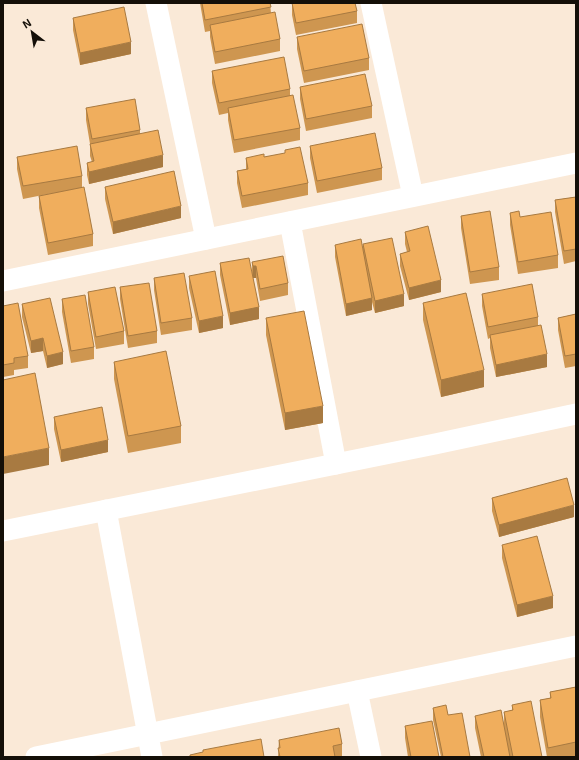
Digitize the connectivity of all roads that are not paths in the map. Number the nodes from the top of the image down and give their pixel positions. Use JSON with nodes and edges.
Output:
{"nodes":[{"id":1,"x":156,"y":3,"type":"edge"},
{"id":2,"x":371,"y":3,"type":"edge"},
{"id":3,"x":576,"y":163,"type":"edge"},
{"id":4,"x":413,"y":196,"type":"junction"},
{"id":5,"x":290,"y":222,"type":"junction"},
{"id":6,"x":206,"y":239,"type":"junction"},
{"id":7,"x":3,"y":281,"type":"edge"},
{"id":8,"x":576,"y":414,"type":"edge"},
{"id":9,"x":336,"y":464,"type":"junction"},
{"id":10,"x":106,"y":510,"type":"junction"},
{"id":11,"x":3,"y":531,"type":"edge"},
{"id":12,"x":576,"y":646,"type":"edge"},
{"id":13,"x":358,"y":691,"type":"junction"},
{"id":14,"x":147,"y":734,"type":"junction"},
{"id":15,"x":36,"y":757,"type":"edge"},
{"id":16,"x":152,"y":757,"type":"edge"},
{"id":17,"x":371,"y":757,"type":"edge"}],
"edges":[{"from":1,"to":6,"type":"street"},
{"from":2,"to":4,"type":"street"},
{"from":3,"to":4,"type":"street"},
{"from":4,"to":5,"type":"street"},
{"from":5,"to":6,"type":"street"},
{"from":5,"to":9,"type":"street"},
{"from":6,"to":7,"type":"street"},
{"from":8,"to":9,"type":"street"},
{"from":9,"to":10,"type":"street"},
{"from":10,"to":11,"type":"street"},
{"from":10,"to":14,"type":"street"},
{"from":12,"to":13,"type":"street"},
{"from":13,"to":14,"type":"street"},
{"from":13,"to":17,"type":"street"},
{"from":14,"to":15,"type":"street"},
{"from":14,"to":16,"type":"street"}]}
